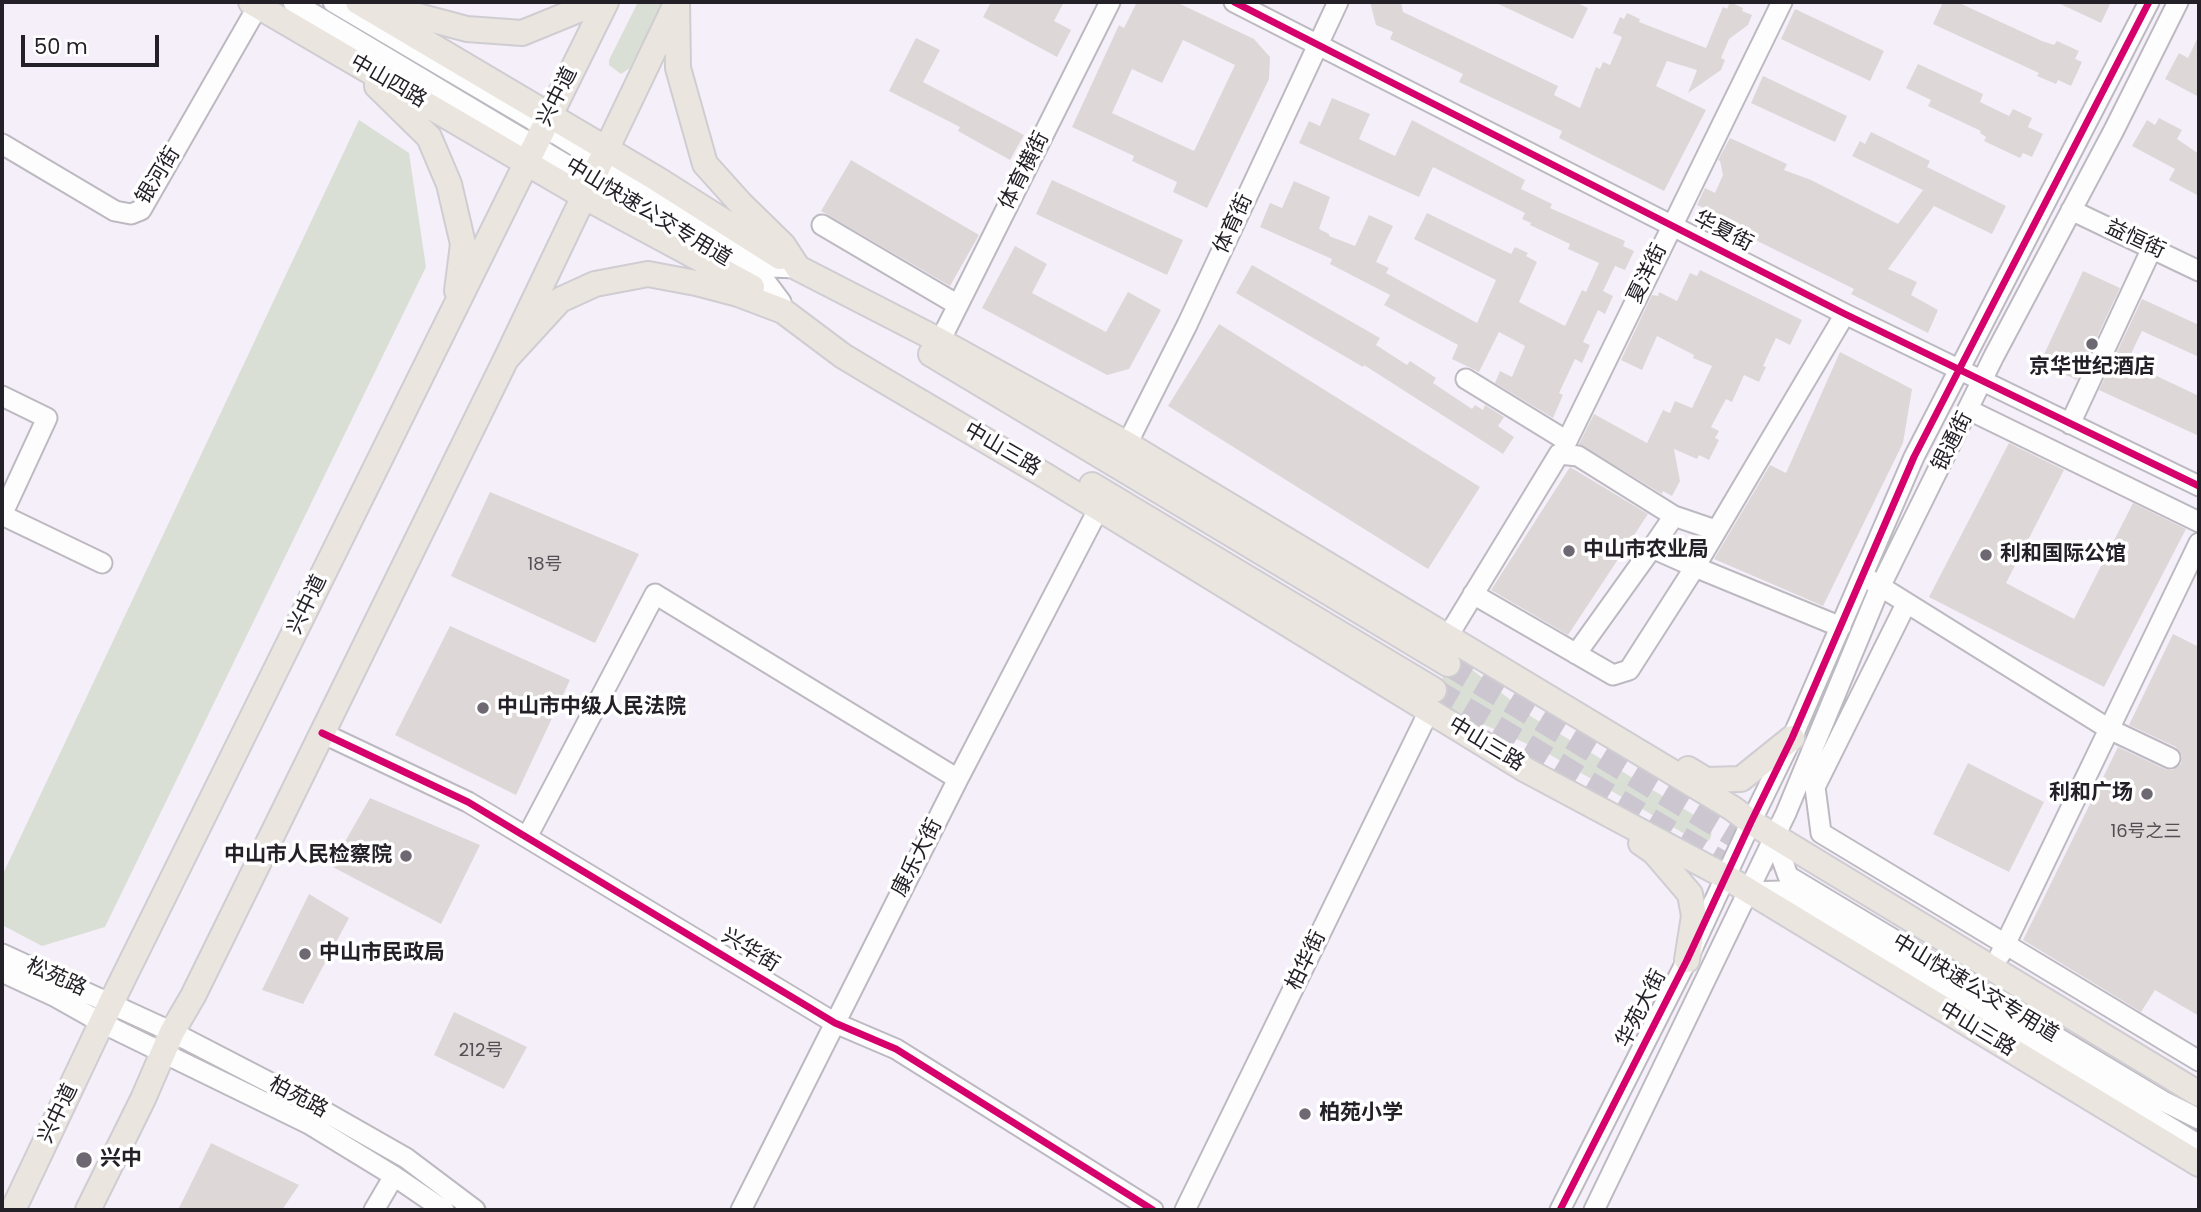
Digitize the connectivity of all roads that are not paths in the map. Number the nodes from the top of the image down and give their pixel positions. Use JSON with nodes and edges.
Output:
{"nodes":[{"id":1,"x":293,"y":2,"type":"edge"},
{"id":2,"x":333,"y":2,"type":"edge"},
{"id":3,"x":361,"y":2,"type":"edge"},
{"id":4,"x":586,"y":2,"type":"edge"},
{"id":5,"x":606,"y":2,"type":"edge"},
{"id":6,"x":677,"y":2,"type":"edge"},
{"id":7,"x":1110,"y":2,"type":"edge"},
{"id":8,"x":1234,"y":2,"type":"edge"},
{"id":9,"x":1338,"y":2,"type":"edge"},
{"id":10,"x":1782,"y":2,"type":"edge"},
{"id":11,"x":2149,"y":2,"type":"edge"},
{"id":12,"x":2178,"y":2,"type":"edge"},
{"id":13,"x":254,"y":4,"type":"edge"},
{"id":14,"x":1318,"y":43,"type":"junction"},
{"id":15,"x":352,"y":61,"type":"junction"},
{"id":16,"x":538,"y":137,"type":"junction"},
{"id":17,"x":2,"y":144,"type":"edge"},
{"id":18,"x":595,"y":171,"type":"junction"},
{"id":19,"x":2071,"y":210,"type":"junction"},
{"id":20,"x":822,"y":225,"type":"dead end"},
{"id":21,"x":1672,"y":226,"type":"junction"},
{"id":22,"x":2152,"y":248,"type":"junction"},
{"id":23,"x":798,"y":268,"type":"junction"},
{"id":24,"x":2199,"y":271,"type":"edge"},
{"id":25,"x":958,"y":304,"type":"junction"},
{"id":26,"x":782,"y":306,"type":"junction"},
{"id":27,"x":454,"y":310,"type":"junction"},
{"id":28,"x":1846,"y":314,"type":"junction"},
{"id":29,"x":940,"y":341,"type":"junction"},
{"id":30,"x":506,"y":359,"type":"junction"},
{"id":31,"x":1959,"y":369,"type":"junction"},
{"id":32,"x":1466,"y":379,"type":"dead end"},
{"id":33,"x":1983,"y":380,"type":"junction"},
{"id":34,"x":2,"y":396,"type":"edge"},
{"id":35,"x":1969,"y":410,"type":"junction"},
{"id":36,"x":2070,"y":424,"type":"junction"},
{"id":37,"x":1127,"y":444,"type":"junction"},
{"id":38,"x":2199,"y":486,"type":"edge"},
{"id":39,"x":1099,"y":508,"type":"junction"},
{"id":40,"x":2,"y":515,"type":"edge"},
{"id":41,"x":1674,"y":516,"type":"junction"},
{"id":42,"x":2199,"y":522,"type":"edge"},
{"id":43,"x":1715,"y":530,"type":"junction"},
{"id":44,"x":2199,"y":543,"type":"edge"},
{"id":45,"x":1652,"y":548,"type":"junction"},
{"id":46,"x":102,"y":563,"type":"dead end"},
{"id":47,"x":1695,"y":567,"type":"junction"},
{"id":48,"x":1863,"y":575,"type":"junction"},
{"id":49,"x":1880,"y":587,"type":"junction"},
{"id":50,"x":1474,"y":594,"type":"junction"},
{"id":51,"x":1906,"y":604,"type":"junction"},
{"id":52,"x":1840,"y":627,"type":"junction"},
{"id":53,"x":1448,"y":636,"type":"junction"},
{"id":54,"x":1576,"y":654,"type":"junction"},
{"id":55,"x":1448,"y":664,"type":"tunnel mouth"},
{"id":56,"x":1431,"y":700,"type":"junction"},
{"id":57,"x":1563,"y":706,"type":"junction"},
{"id":58,"x":2109,"y":729,"type":"junction"},
{"id":59,"x":322,"y":733,"type":"junction"},
{"id":60,"x":1792,"y":738,"type":"junction"},
{"id":61,"x":2170,"y":758,"type":"dead end"},
{"id":62,"x":1526,"y":770,"type":"junction"},
{"id":63,"x":958,"y":779,"type":"junction"},
{"id":64,"x":1751,"y":822,"type":"junction"},
{"id":65,"x":527,"y":837,"type":"junction"},
{"id":66,"x":1774,"y":837,"type":"junction"},
{"id":67,"x":1726,"y":877,"type":"junction"},
{"id":68,"x":1748,"y":892,"type":"junction"},
{"id":69,"x":2005,"y":944,"type":"junction"},
{"id":70,"x":2,"y":954,"type":"edge"},
{"id":71,"x":1688,"y":960,"type":"junction"},
{"id":72,"x":1994,"y":969,"type":"junction"},
{"id":73,"x":2,"y":972,"type":"edge"},
{"id":74,"x":106,"y":1013,"type":"junction"},
{"id":75,"x":2131,"y":1020,"type":"junction"},
{"id":76,"x":835,"y":1023,"type":"junction"},
{"id":77,"x":169,"y":1042,"type":"junction"},
{"id":78,"x":2113,"y":1042,"type":"junction"},
{"id":79,"x":2199,"y":1061,"type":"edge"},
{"id":80,"x":2199,"y":1094,"type":"edge"},
{"id":81,"x":2199,"y":1119,"type":"edge"},
{"id":82,"x":2199,"y":1145,"type":"edge"},
{"id":83,"x":2199,"y":1164,"type":"edge"},
{"id":84,"x":394,"y":1176,"type":"junction"},
{"id":85,"x":13,"y":1210,"type":"edge"},
{"id":86,"x":88,"y":1210,"type":"edge"},
{"id":87,"x":374,"y":1210,"type":"edge"},
{"id":88,"x":444,"y":1210,"type":"edge"},
{"id":89,"x":475,"y":1210,"type":"edge"},
{"id":90,"x":741,"y":1210,"type":"edge"},
{"id":91,"x":1153,"y":1210,"type":"edge"},
{"id":92,"x":1185,"y":1210,"type":"edge"},
{"id":93,"x":1560,"y":1210,"type":"edge"},
{"id":94,"x":1594,"y":1210,"type":"edge"}],
"edges":[{"from":1,"to":16,"type":"street"},
{"from":2,"to":16,"type":"street"},
{"from":3,"to":4,"type":"main road"},
{"from":3,"to":16,"type":"main road"},
{"from":5,"to":16,"type":"main road","name":"兴中道"},
{"from":6,"to":18,"type":"main road"},
{"from":6,"to":23,"type":"main road"},
{"from":7,"to":25,"type":"street","name":"体育横街"},
{"from":8,"to":14,"type":"street","name":"华夏街"},
{"from":9,"to":14,"type":"street","name":"体育街"},
{"from":10,"to":21,"type":"street","name":"夏洋街"},
{"from":11,"to":31,"type":"street","name":"华苑大街"},
{"from":12,"to":19,"type":"street","name":"银通街"},
{"from":13,"to":15,"type":"main road","name":"中山四路"},
{"from":13,"to":17,"type":"street","name":"银河街"},
{"from":14,"to":21,"type":"street","name":"华夏街"},
{"from":14,"to":37,"type":"street","name":"体育街"},
{"from":15,"to":16,"type":"main road","name":"中山四路"},
{"from":15,"to":27,"type":"main road"},
{"from":16,"to":18,"type":"main road"},
{"from":16,"to":18,"type":"main road","name":"中山三路"},
{"from":16,"to":27,"type":"main road","name":"兴中道"},
{"from":18,"to":23,"type":"main road","name":"中山三路"},
{"from":18,"to":26,"type":"main road","name":"中山三路"},
{"from":18,"to":30,"type":"main road"},
{"from":19,"to":22,"type":"street","name":"益恒街"},
{"from":19,"to":33,"type":"street","name":"银通街"},
{"from":20,"to":25,"type":"street"},
{"from":21,"to":28,"type":"street","name":"华夏街"},
{"from":21,"to":32,"type":"street","name":"夏洋街"},
{"from":22,"to":24,"type":"street","name":"益恒街"},
{"from":22,"to":36,"type":"street"},
{"from":23,"to":29,"type":"main road","name":"中山三路"},
{"from":23,"to":55,"type":"main road","name":"中山三路"},
{"from":25,"to":29,"type":"street","name":"体育横街"},
{"from":26,"to":30,"type":"main road"},
{"from":26,"to":39,"type":"main road","name":"中山三路"},
{"from":26,"to":56,"type":"main road","name":"中山三路"},
{"from":27,"to":74,"type":"main road","name":"兴中道"},
{"from":28,"to":31,"type":"street","name":"华夏街"},
{"from":28,"to":43,"type":"street"},
{"from":29,"to":37,"type":"main road","name":"中山三路"},
{"from":30,"to":59,"type":"main road"},
{"from":31,"to":33,"type":"street","name":"华夏街"},
{"from":31,"to":48,"type":"street","name":"华苑大街"},
{"from":33,"to":35,"type":"street","name":"银通街"},
{"from":33,"to":36,"type":"street","name":"华夏街"},
{"from":34,"to":40,"type":"street"},
{"from":35,"to":42,"type":"street"},
{"from":35,"to":49,"type":"street","name":"银通街"},
{"from":36,"to":38,"type":"street","name":"华夏街"},
{"from":37,"to":53,"type":"main road","name":"中山三路"},
{"from":39,"to":56,"type":"main road","name":"中山三路"},
{"from":39,"to":63,"type":"street","name":"康乐大街"},
{"from":40,"to":46,"type":"street"},
{"from":41,"to":43,"type":"street"},
{"from":41,"to":45,"type":"street"},
{"from":41,"to":50,"type":"street"},
{"from":43,"to":47,"type":"street"},
{"from":44,"to":58,"type":"street"},
{"from":45,"to":47,"type":"street"},
{"from":45,"to":54,"type":"street"},
{"from":47,"to":52,"type":"street"},
{"from":47,"to":54,"type":"street"},
{"from":48,"to":49,"type":"street"},
{"from":48,"to":52,"type":"street","name":"华苑大街"},
{"from":49,"to":51,"type":"street"},
{"from":49,"to":66,"type":"street","name":"银通街"},
{"from":50,"to":53,"type":"street"},
{"from":50,"to":54,"type":"street"},
{"from":51,"to":58,"type":"street"},
{"from":51,"to":69,"type":"street"},
{"from":52,"to":60,"type":"street","name":"华苑大街"},
{"from":53,"to":57,"type":"main road","name":"中山三路"},
{"from":56,"to":62,"type":"main road","name":"中山三路"},
{"from":56,"to":92,"type":"street","name":"柏华街"},
{"from":57,"to":60,"type":"main road"},
{"from":57,"to":64,"type":"main road","name":"中山三路"},
{"from":58,"to":61,"type":"street"},
{"from":58,"to":69,"type":"street"},
{"from":59,"to":65,"type":"street","name":"兴华街"},
{"from":59,"to":77,"type":"main road"},
{"from":60,"to":64,"type":"street","name":"华苑大街"},
{"from":62,"to":67,"type":"main road","name":"中山三路"},
{"from":62,"to":71,"type":"main road"},
{"from":63,"to":65,"type":"street"},
{"from":63,"to":76,"type":"street","name":"康乐大街"},
{"from":64,"to":66,"type":"main road","name":"中山三路"},
{"from":64,"to":67,"type":"street","name":"华苑大街"},
{"from":65,"to":76,"type":"street","name":"兴华街"},
{"from":66,"to":68,"type":"street","name":"银通街"},
{"from":66,"to":72,"type":"main road","name":"中山三路"},
{"from":66,"to":81,"type":"street","name":"中山快速公交专用道"},
{"from":67,"to":68,"type":"main road","name":"中山三路"},
{"from":67,"to":71,"type":"street","name":"华苑大街"},
{"from":68,"to":82,"type":"street","name":"中山快速公交专用道"},
{"from":68,"to":83,"type":"main road","name":"中山三路"},
{"from":68,"to":94,"type":"street"},
{"from":69,"to":72,"type":"street"},
{"from":69,"to":75,"type":"street"},
{"from":70,"to":74,"type":"street","name":"松苑路"},
{"from":71,"to":93,"type":"street","name":"华苑大街"},
{"from":72,"to":78,"type":"main road","name":"中山三路"},
{"from":73,"to":74,"type":"street","name":"松苑路"},
{"from":74,"to":77,"type":"street","name":"柏苑路"},
{"from":74,"to":85,"type":"main road","name":"兴中道"},
{"from":75,"to":78,"type":"street"},
{"from":75,"to":79,"type":"street"},
{"from":76,"to":90,"type":"street","name":"康乐大街"},
{"from":76,"to":91,"type":"street","name":"兴华街"},
{"from":77,"to":84,"type":"street","name":"柏苑路"},
{"from":77,"to":86,"type":"main road"},
{"from":77,"to":89,"type":"street","name":"柏苑路"},
{"from":78,"to":80,"type":"main road","name":"中山三路"},
{"from":84,"to":87,"type":"street"},
{"from":84,"to":88,"type":"street","name":"柏苑路"}]}
